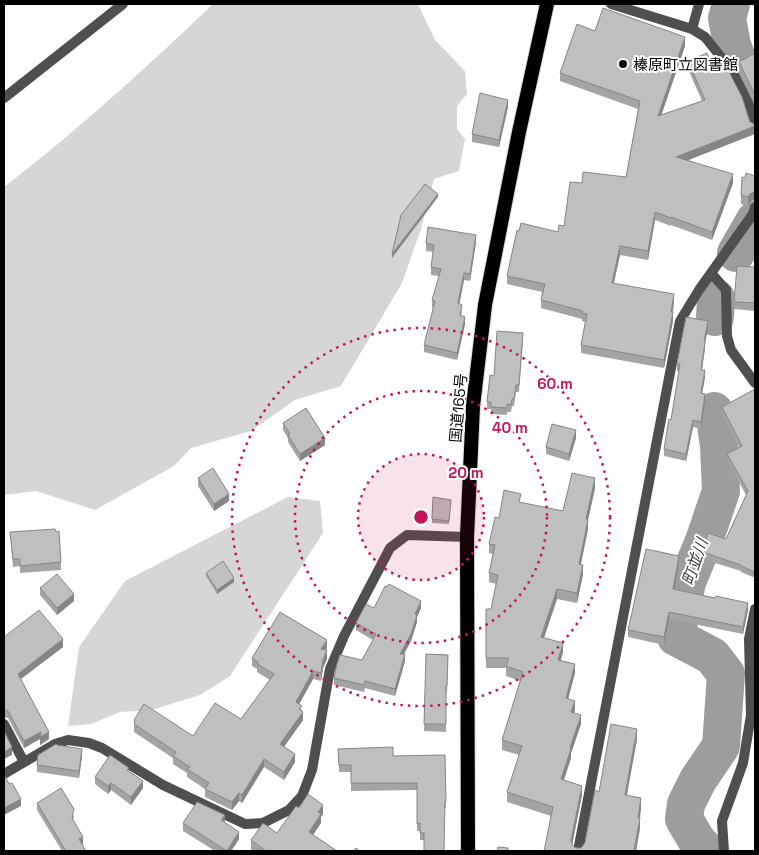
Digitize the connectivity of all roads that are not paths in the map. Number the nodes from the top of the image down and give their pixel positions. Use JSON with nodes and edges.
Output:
{"nodes":[{"id":1,"x":123,"y":4,"type":"edge"},
{"id":2,"x":547,"y":4,"type":"edge"},
{"id":3,"x":611,"y":4,"type":"edge"},
{"id":4,"x":699,"y":4,"type":"edge"},
{"id":5,"x":692,"y":30,"type":"junction"},
{"id":6,"x":4,"y":98,"type":"edge"},
{"id":7,"x":755,"y":126,"type":"edge"},
{"id":8,"x":755,"y":207,"type":"edge"},
{"id":9,"x":711,"y":273,"type":"junction"},
{"id":10,"x":755,"y":383,"type":"edge"},
{"id":11,"x":467,"y":537,"type":"junction"},
{"id":12,"x":755,"y":609,"type":"edge"},
{"id":13,"x":4,"y":724,"type":"edge"},
{"id":14,"x":24,"y":762,"type":"junction"},
{"id":15,"x":4,"y":774,"type":"edge"},
{"id":16,"x":468,"y":851,"type":"edge"},
{"id":17,"x":578,"y":851,"type":"edge"},
{"id":18,"x":724,"y":851,"type":"edge"}],
"edges":[{"from":1,"to":6,"type":"street"},
{"from":2,"to":11,"type":"highway","name":"国道165号"},
{"from":3,"to":5,"type":"street"},
{"from":4,"to":5,"type":"street"},
{"from":5,"to":7,"type":"street"},
{"from":8,"to":9,"type":"street"},
{"from":9,"to":10,"type":"street"},
{"from":9,"to":17,"type":"street"},
{"from":11,"to":14,"type":"street"},
{"from":11,"to":16,"type":"highway","name":"国道165号"},
{"from":12,"to":18,"type":"street"},
{"from":13,"to":14,"type":"street"},
{"from":14,"to":15,"type":"street"}]}
